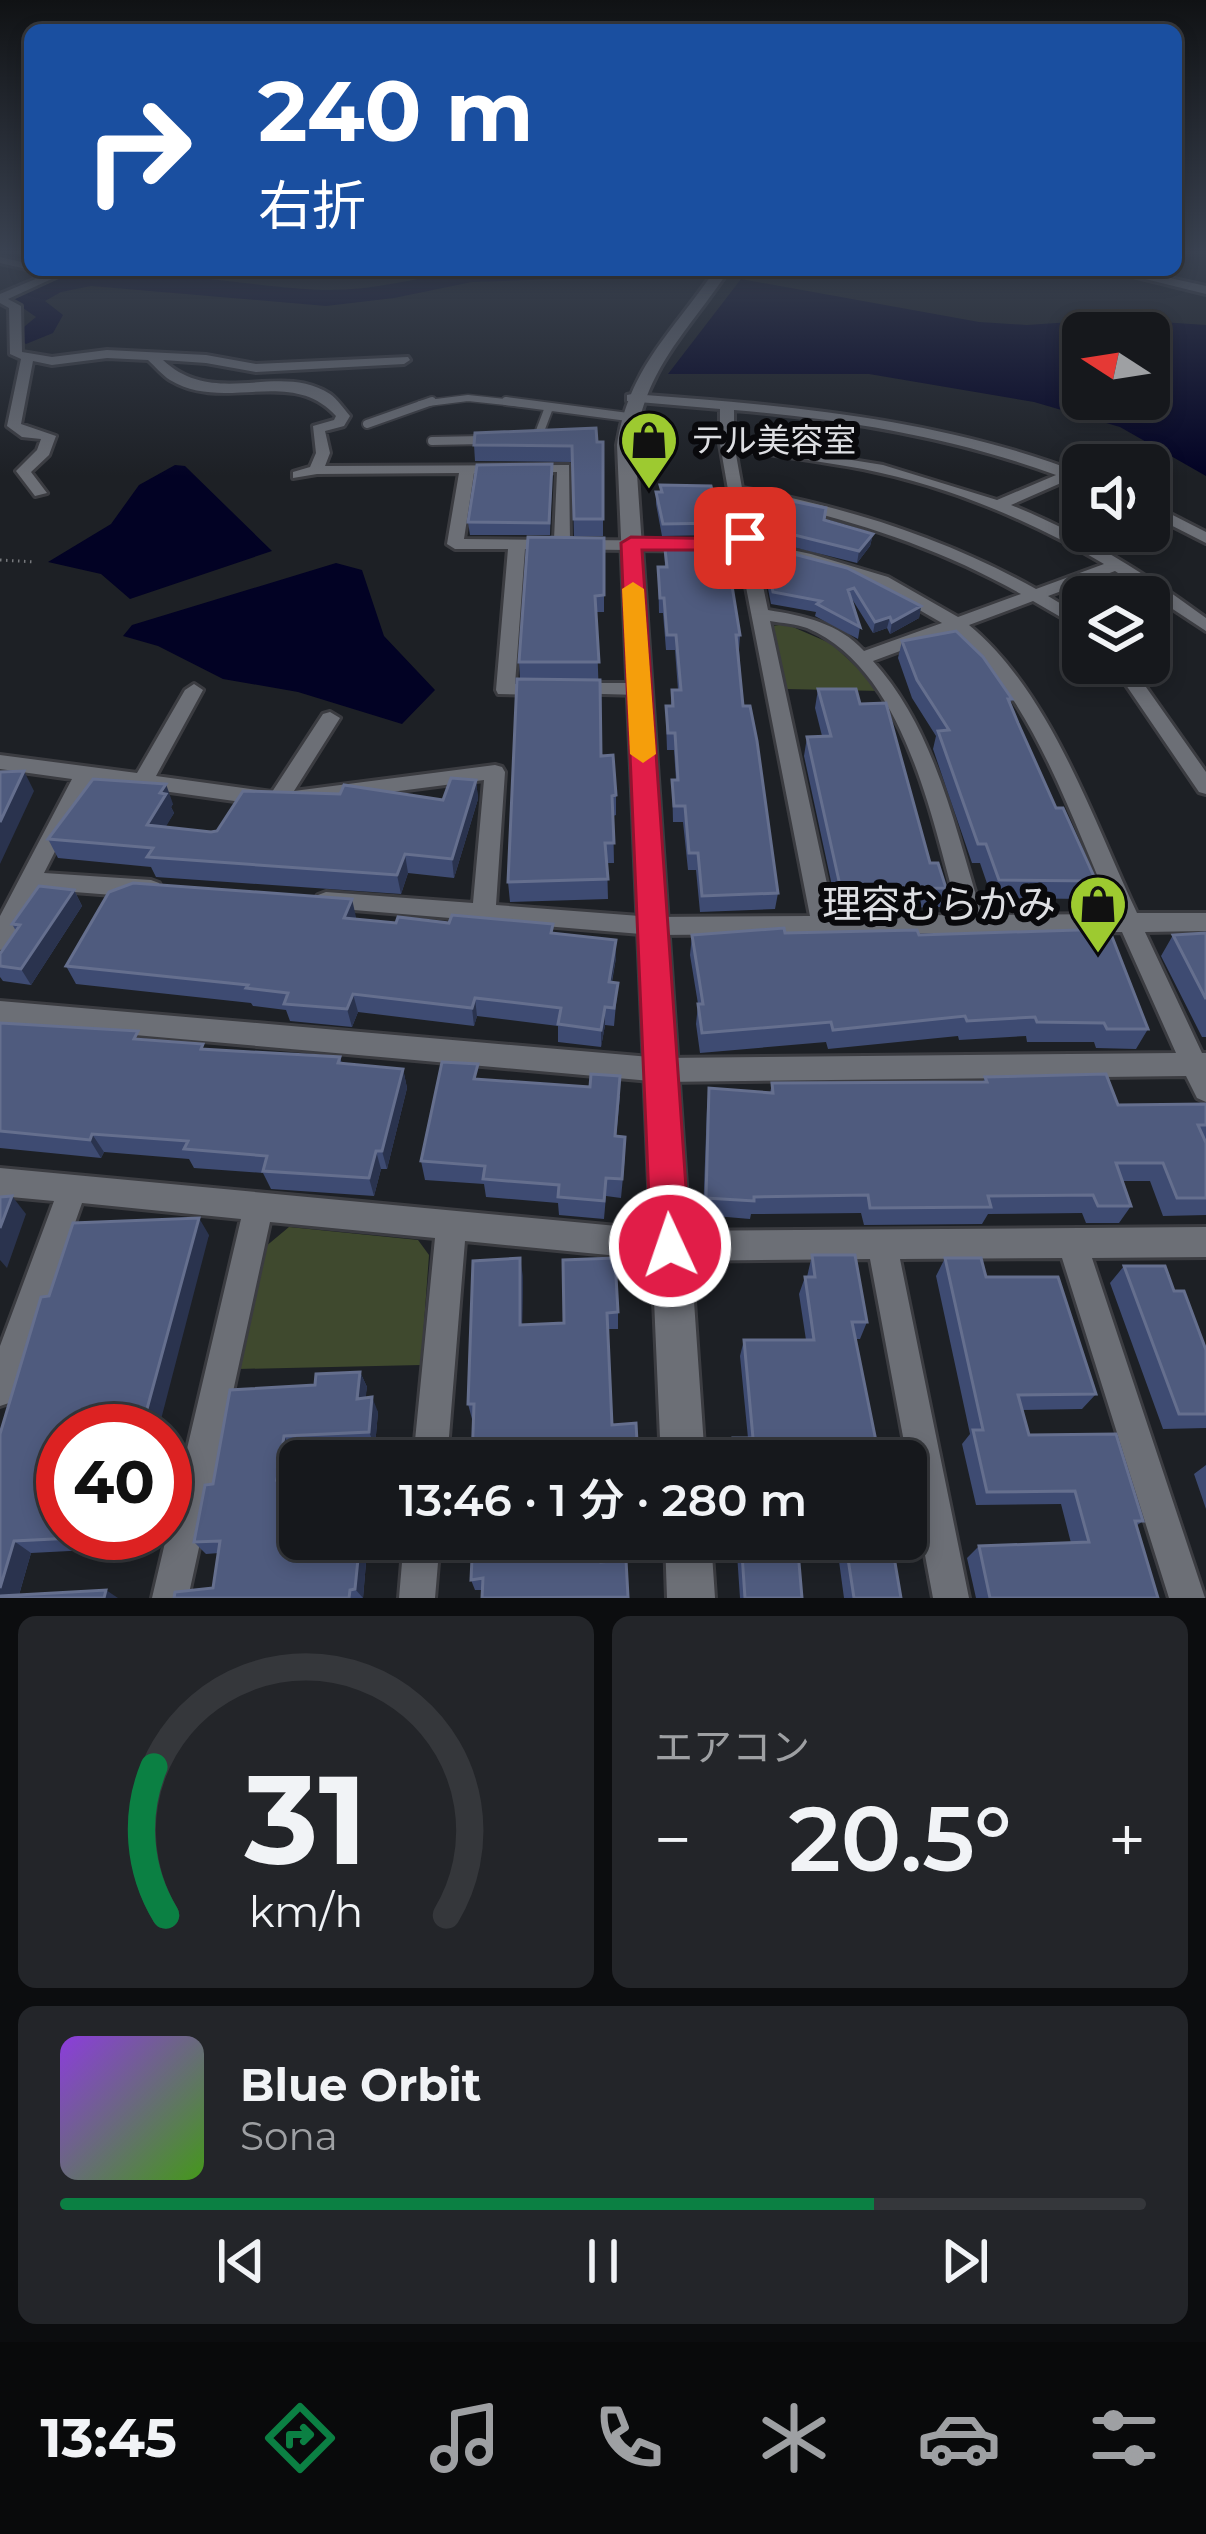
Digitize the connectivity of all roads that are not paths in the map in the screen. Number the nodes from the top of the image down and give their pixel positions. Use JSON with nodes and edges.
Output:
{"nodes":[{"id":1,"x":15,"y":327,"type":"edge"},
{"id":2,"x":678,"y":327,"type":"edge"},
{"id":3,"x":151,"y":356,"type":"junction"},
{"id":4,"x":27,"y":358,"type":"junction"},
{"id":5,"x":404,"y":360,"type":"dead end"},
{"id":6,"x":728,"y":404,"type":"junction"},
{"id":7,"x":630,"y":408,"type":"junction"},
{"id":8,"x":548,"y":410,"type":"junction"},
{"id":9,"x":367,"y":424,"type":"dead end"},
{"id":10,"x":495,"y":440,"type":"edge"},
{"id":11,"x":516,"y":440,"type":"edge"},
{"id":12,"x":432,"y":441,"type":"dead end"},
{"id":13,"x":727,"y":444,"type":"junction"},
{"id":14,"x":316,"y":470,"type":"junction"},
{"id":15,"x":467,"y":470,"type":"junction"},
{"id":16,"x":1062,"y":473,"type":"edge"},
{"id":17,"x":298,"y":475,"type":"dead end"},
{"id":18,"x":1062,"y":482,"type":"edge"},
{"id":19,"x":735,"y":491,"type":"junction"},
{"id":20,"x":40,"y":493,"type":"dead end"},
{"id":21,"x":998,"y":505,"type":"junction"},
{"id":22,"x":1170,"y":519,"type":"edge"},
{"id":23,"x":1206,"y":538,"type":"edge"},
{"id":24,"x":517,"y":543,"type":"junction"},
{"id":25,"x":562,"y":543,"type":"junction"},
{"id":26,"x":631,"y":543,"type":"junction"},
{"id":27,"x":747,"y":546,"type":"junction"},
{"id":28,"x":1116,"y":565,"type":"junction"},
{"id":29,"x":1034,"y":594,"type":"junction"},
{"id":30,"x":1062,"y":612,"type":"edge"},
{"id":31,"x":760,"y":614,"type":"junction"},
{"id":32,"x":957,"y":624,"type":"junction"},
{"id":33,"x":1206,"y":626,"type":"edge"},
{"id":34,"x":866,"y":657,"type":"junction"},
{"id":35,"x":1135,"y":684,"type":"edge"},
{"id":36,"x":639,"y":688,"type":"junction"},
{"id":37,"x":194,"y":690,"type":"dead end"},
{"id":38,"x":330,"y":718,"type":"dead end"},
{"id":39,"x":0,"y":762,"type":"edge"},
{"id":40,"x":85,"y":773,"type":"junction"},
{"id":41,"x":144,"y":780,"type":"junction"},
{"id":42,"x":1206,"y":787,"type":"edge"},
{"id":43,"x":278,"y":800,"type":"junction"},
{"id":44,"x":29,"y":880,"type":"junction"},
{"id":45,"x":166,"y":890,"type":"edge"},
{"id":46,"x":302,"y":900,"type":"edge"},
{"id":47,"x":484,"y":913,"type":"junction"},
{"id":48,"x":1129,"y":922,"type":"junction"},
{"id":49,"x":1206,"y":922,"type":"edge"},
{"id":50,"x":973,"y":923,"type":"junction"},
{"id":51,"x":824,"y":925,"type":"junction"},
{"id":52,"x":653,"y":926,"type":"junction"},
{"id":53,"x":0,"y":940,"type":"edge"},
{"id":54,"x":0,"y":1012,"type":"edge"},
{"id":55,"x":1200,"y":1064,"type":"edge"},
{"id":56,"x":662,"y":1070,"type":"junction"},
{"id":57,"x":1206,"y":1090,"type":"edge"},
{"id":58,"x":0,"y":1182,"type":"edge"},
{"id":59,"x":72,"y":1190,"type":"junction"},
{"id":60,"x":258,"y":1210,"type":"junction"},
{"id":61,"x":451,"y":1228,"type":"junction"},
{"id":62,"x":1206,"y":1242,"type":"edge"},
{"id":63,"x":882,"y":1244,"type":"junction"},
{"id":64,"x":1073,"y":1244,"type":"junction"},
{"id":65,"x":670,"y":1246,"type":"junction"},
{"id":66,"x":0,"y":1390,"type":"edge"},
{"id":67,"x":432,"y":1440,"type":"edge"},
{"id":68,"x":682,"y":1440,"type":"edge"},
{"id":69,"x":420,"y":1560,"type":"edge"},
{"id":70,"x":689,"y":1560,"type":"edge"},
{"id":71,"x":170,"y":1598,"type":"edge"},
{"id":72,"x":417,"y":1598,"type":"edge"},
{"id":73,"x":691,"y":1598,"type":"edge"},
{"id":74,"x":951,"y":1598,"type":"edge"},
{"id":75,"x":1187,"y":1598,"type":"edge"}],
"edges":[{"from":1,"to":4,"type":"street"},
{"from":2,"to":7,"type":"street"},
{"from":3,"to":4,"type":"street"},
{"from":3,"to":5,"type":"street"},
{"from":3,"to":14,"type":"street"},
{"from":4,"to":20,"type":"street"},
{"from":6,"to":7,"type":"street"},
{"from":6,"to":13,"type":"street"},
{"from":6,"to":16,"type":"street"},
{"from":7,"to":8,"type":"lane"},
{"from":7,"to":26,"type":"street"},
{"from":8,"to":9,"type":"lane"},
{"from":8,"to":11,"type":"lane"},
{"from":10,"to":12,"type":"lane"},
{"from":13,"to":19,"type":"street"},
{"from":13,"to":21,"type":"street"},
{"from":14,"to":15,"type":"street"},
{"from":14,"to":17,"type":"street"},
{"from":15,"to":24,"type":"street"},
{"from":15,"to":25,"type":"street"},
{"from":18,"to":21,"type":"street"},
{"from":19,"to":27,"type":"street"},
{"from":19,"to":29,"type":"street"},
{"from":21,"to":28,"type":"street"},
{"from":22,"to":23,"type":"street"},
{"from":24,"to":25,"type":"street"},
{"from":24,"to":36,"type":"street"},
{"from":25,"to":26,"type":"street"},
{"from":26,"to":27,"type":"street"},
{"from":26,"to":36,"type":"street"},
{"from":27,"to":31,"type":"street"},
{"from":27,"to":32,"type":"street"},
{"from":28,"to":29,"type":"street"},
{"from":28,"to":33,"type":"street"},
{"from":29,"to":30,"type":"street"},
{"from":29,"to":32,"type":"street"},
{"from":31,"to":34,"type":"street"},
{"from":31,"to":51,"type":"street"},
{"from":32,"to":34,"type":"street"},
{"from":32,"to":48,"type":"street"},
{"from":34,"to":50,"type":"street"},
{"from":35,"to":42,"type":"street"},
{"from":36,"to":52,"type":"street"},
{"from":37,"to":41,"type":"street"},
{"from":38,"to":43,"type":"street"},
{"from":39,"to":40,"type":"street"},
{"from":40,"to":41,"type":"street"},
{"from":40,"to":44,"type":"street"},
{"from":41,"to":43,"type":"street"},
{"from":43,"to":47,"type":"street"},
{"from":44,"to":45,"type":"street"},
{"from":44,"to":53,"type":"street"},
{"from":46,"to":47,"type":"street"},
{"from":47,"to":52,"type":"street"},
{"from":48,"to":49,"type":"street"},
{"from":48,"to":50,"type":"street"},
{"from":48,"to":55,"type":"street"},
{"from":50,"to":51,"type":"street"},
{"from":51,"to":52,"type":"street"},
{"from":52,"to":56,"type":"street"},
{"from":54,"to":56,"type":"street"},
{"from":55,"to":56,"type":"street"},
{"from":55,"to":57,"type":"street"},
{"from":56,"to":65,"type":"street"},
{"from":58,"to":59,"type":"street"},
{"from":59,"to":60,"type":"street"},
{"from":59,"to":66,"type":"street"},
{"from":60,"to":61,"type":"street"},
{"from":60,"to":71,"type":"street"},
{"from":61,"to":65,"type":"street"},
{"from":61,"to":67,"type":"street"},
{"from":62,"to":64,"type":"street"},
{"from":63,"to":64,"type":"street"},
{"from":63,"to":65,"type":"street"},
{"from":63,"to":74,"type":"street"},
{"from":64,"to":75,"type":"street"},
{"from":65,"to":68,"type":"street"},
{"from":69,"to":72,"type":"street"},
{"from":70,"to":73,"type":"street"}]}
